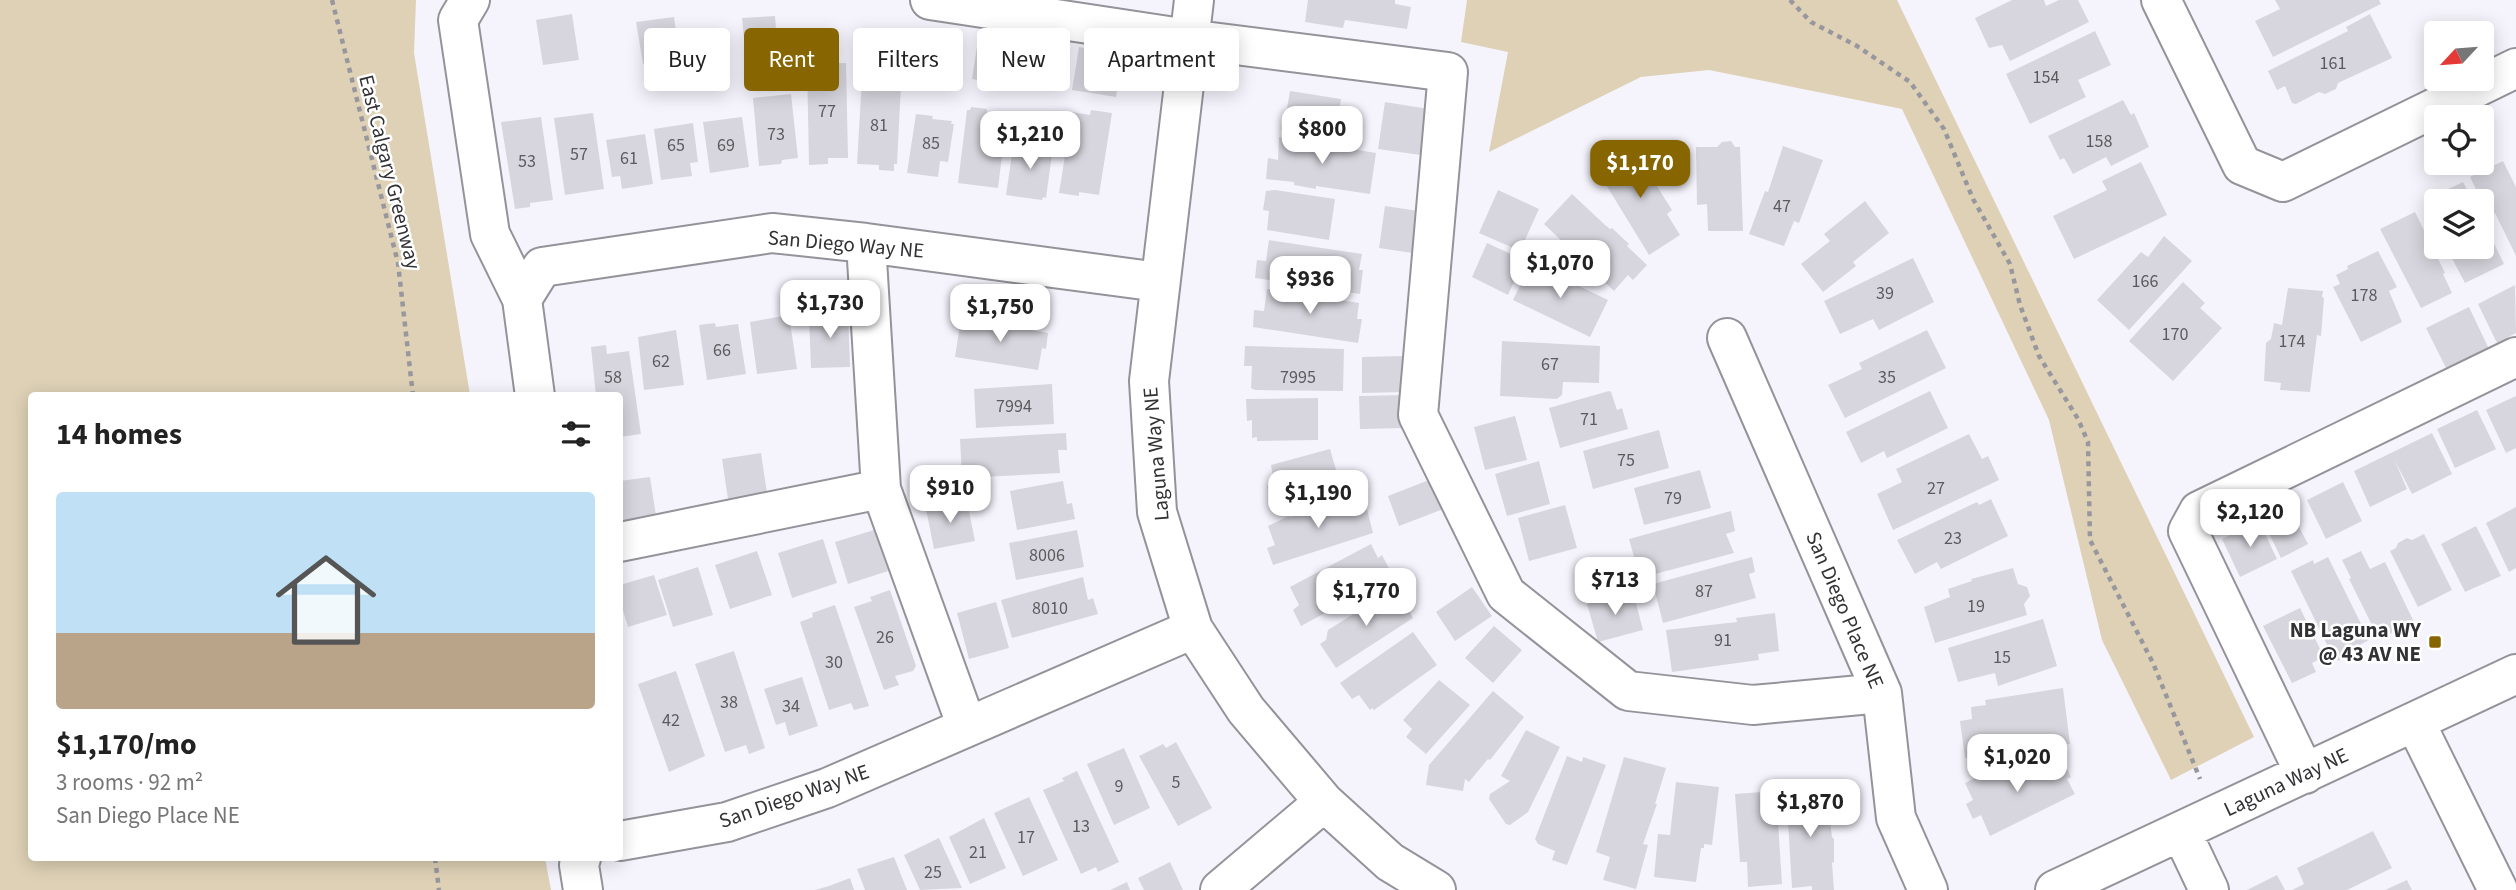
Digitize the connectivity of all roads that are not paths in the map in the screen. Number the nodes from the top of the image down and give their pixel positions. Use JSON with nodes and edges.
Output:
{"nodes":[{"id":1,"x":470,"y":0,"type":"edge"},
{"id":2,"x":930,"y":0,"type":"edge"},
{"id":3,"x":1194,"y":0,"type":"edge"},
{"id":4,"x":2161,"y":0,"type":"edge"},
{"id":5,"x":1115,"y":28,"type":"edge"},
{"id":6,"x":1190,"y":28,"type":"edge"},
{"id":7,"x":1239,"y":45,"type":"edge"},
{"id":8,"x":2516,"y":68,"type":"edge"},
{"id":9,"x":1182,"y":91,"type":"edge"},
{"id":10,"x":866,"y":243,"type":"junction"},
{"id":11,"x":1159,"y":282,"type":"junction"},
{"id":12,"x":522,"y":299,"type":"junction"},
{"id":13,"x":1727,"y":338,"type":"dead end"},
{"id":14,"x":2516,"y":357,"type":"edge"},
{"id":15,"x":534,"y":392,"type":"edge"},
{"id":16,"x":881,"y":489,"type":"junction"},
{"id":17,"x":623,"y":541,"type":"edge"},
{"id":18,"x":1193,"y":629,"type":"junction"},
{"id":19,"x":2516,"y":674,"type":"edge"},
{"id":20,"x":1882,"y":693,"type":"junction"},
{"id":21,"x":2415,"y":722,"type":"junction"},
{"id":22,"x":967,"y":727,"type":"junction"},
{"id":23,"x":2305,"y":774,"type":"junction"},
{"id":24,"x":1324,"y":802,"type":"junction"},
{"id":25,"x":2181,"y":831,"type":"junction"},
{"id":26,"x":623,"y":840,"type":"edge"},
{"id":27,"x":580,"y":861,"type":"edge"},
{"id":28,"x":583,"y":890,"type":"edge"},
{"id":29,"x":1220,"y":890,"type":"edge"},
{"id":30,"x":1436,"y":890,"type":"edge"},
{"id":31,"x":1928,"y":890,"type":"edge"},
{"id":32,"x":2055,"y":890,"type":"edge"},
{"id":33,"x":2209,"y":890,"type":"edge"},
{"id":34,"x":2498,"y":890,"type":"edge"}],
"edges":[{"from":1,"to":12,"type":"street"},
{"from":2,"to":5,"type":"street"},
{"from":3,"to":6,"type":"street","name":"Laguna Way NE"},
{"from":4,"to":8,"type":"street"},
{"from":7,"to":20,"type":"street"},
{"from":9,"to":11,"type":"street","name":"Laguna Way NE"},
{"from":10,"to":11,"type":"street","name":"San Diego Way NE"},
{"from":10,"to":12,"type":"street","name":"San Diego Way NE"},
{"from":10,"to":16,"type":"street"},
{"from":11,"to":18,"type":"street","name":"Laguna Way NE"},
{"from":12,"to":15,"type":"street"},
{"from":13,"to":20,"type":"street","name":"San Diego Place NE"},
{"from":14,"to":23,"type":"street"},
{"from":16,"to":17,"type":"street"},
{"from":16,"to":22,"type":"street"},
{"from":18,"to":22,"type":"street","name":"San Diego Way NE"},
{"from":18,"to":24,"type":"street","name":"Laguna Way NE"},
{"from":19,"to":21,"type":"street","name":"Laguna Way NE"},
{"from":20,"to":31,"type":"street","name":"San Diego Place NE"},
{"from":21,"to":23,"type":"street","name":"Laguna Way NE"},
{"from":21,"to":34,"type":"street"},
{"from":22,"to":26,"type":"street","name":"San Diego Way NE"},
{"from":23,"to":25,"type":"street","name":"Laguna Way NE"},
{"from":24,"to":29,"type":"street"},
{"from":24,"to":30,"type":"street","name":"Laguna Way NE"},
{"from":25,"to":32,"type":"street","name":"Laguna Way NE"},
{"from":25,"to":33,"type":"street"},
{"from":27,"to":28,"type":"street"}]}
